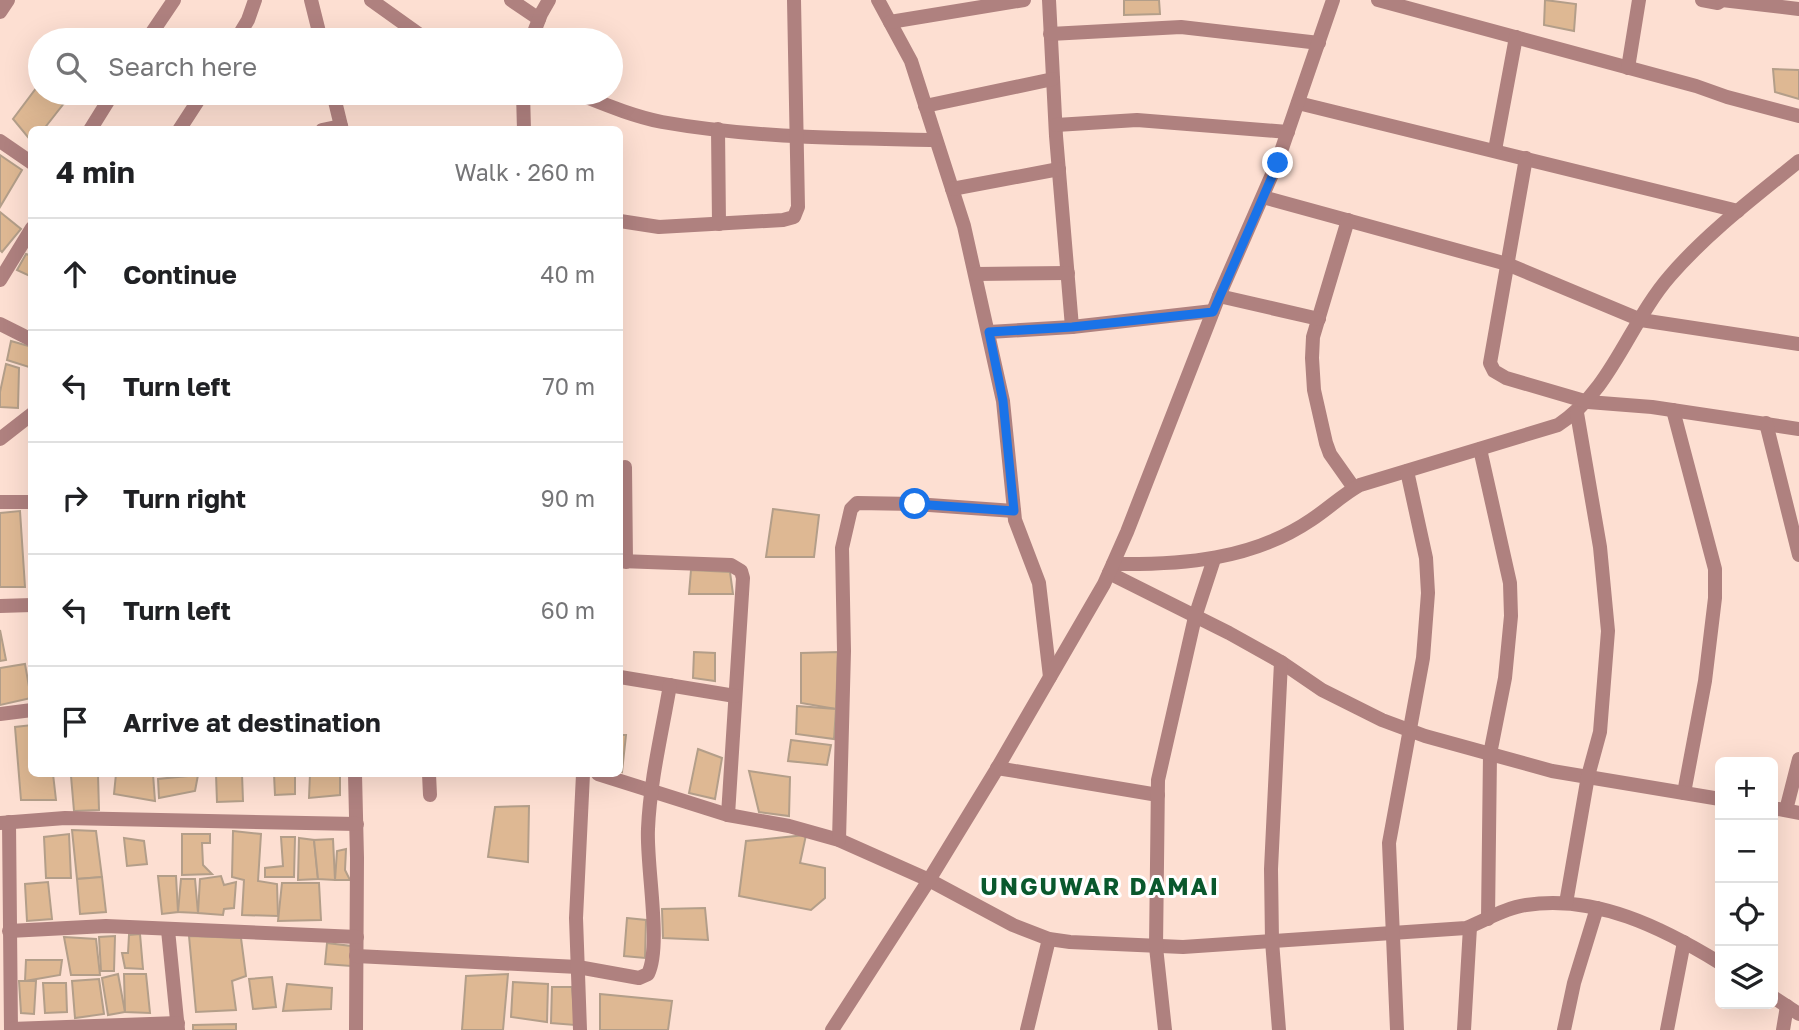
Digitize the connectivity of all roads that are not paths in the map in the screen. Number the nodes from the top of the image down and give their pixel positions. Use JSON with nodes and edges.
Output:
{"nodes":[{"id":1,"x":8,"y":0,"type":"edge"},
{"id":2,"x":174,"y":0,"type":"edge"},
{"id":3,"x":255,"y":0,"type":"edge"},
{"id":4,"x":311,"y":0,"type":"edge"},
{"id":5,"x":372,"y":0,"type":"edge"},
{"id":6,"x":511,"y":0,"type":"edge"},
{"id":7,"x":549,"y":0,"type":"edge"},
{"id":8,"x":794,"y":0,"type":"edge"},
{"id":9,"x":878,"y":0,"type":"edge"},
{"id":10,"x":1024,"y":0,"type":"edge"},
{"id":11,"x":1049,"y":0,"type":"edge"},
{"id":12,"x":1333,"y":0,"type":"edge"},
{"id":13,"x":1378,"y":0,"type":"edge"},
{"id":14,"x":1640,"y":0,"type":"edge"},
{"id":15,"x":1702,"y":0,"type":"edge"},
{"id":16,"x":1722,"y":0,"type":"edge"},
{"id":17,"x":1799,"y":9,"type":"edge"},
{"id":18,"x":0,"y":12,"type":"edge"},
{"id":19,"x":539,"y":19,"type":"junction"},
{"id":20,"x":890,"y":22,"type":"junction"},
{"id":21,"x":155,"y":28,"type":"edge"},
{"id":22,"x":243,"y":28,"type":"edge"},
{"id":23,"x":318,"y":28,"type":"edge"},
{"id":24,"x":411,"y":28,"type":"edge"},
{"id":25,"x":536,"y":28,"type":"edge"},
{"id":26,"x":1050,"y":34,"type":"junction"},
{"id":27,"x":1516,"y":37,"type":"junction"},
{"id":28,"x":1319,"y":43,"type":"junction"},
{"id":29,"x":1628,"y":68,"type":"junction"},
{"id":30,"x":1053,"y":79,"type":"junction"},
{"id":31,"x":1298,"y":103,"type":"junction"},
{"id":32,"x":106,"y":105,"type":"edge"},
{"id":33,"x":195,"y":105,"type":"edge"},
{"id":34,"x":336,"y":105,"type":"edge"},
{"id":35,"x":523,"y":105,"type":"edge"},
{"id":36,"x":607,"y":105,"type":"edge"},
{"id":37,"x":925,"y":106,"type":"junction"},
{"id":38,"x":1799,"y":116,"type":"edge"},
{"id":39,"x":1056,"y":125,"type":"junction"},
{"id":40,"x":92,"y":126,"type":"edge"},
{"id":41,"x":181,"y":126,"type":"edge"},
{"id":42,"x":341,"y":126,"type":"edge"},
{"id":43,"x":524,"y":126,"type":"edge"},
{"id":44,"x":718,"y":129,"type":"junction"},
{"id":45,"x":1288,"y":132,"type":"junction"},
{"id":46,"x":796,"y":136,"type":"junction"},
{"id":47,"x":936,"y":140,"type":"junction"},
{"id":48,"x":0,"y":141,"type":"edge"},
{"id":49,"x":1495,"y":150,"type":"junction"},
{"id":50,"x":1526,"y":158,"type":"junction"},
{"id":51,"x":28,"y":160,"type":"edge"},
{"id":52,"x":1799,"y":161,"type":"edge"},
{"id":53,"x":1059,"y":170,"type":"junction"},
{"id":54,"x":952,"y":189,"type":"junction"},
{"id":55,"x":1263,"y":197,"type":"junction"},
{"id":56,"x":1738,"y":211,"type":"junction"},
{"id":57,"x":1348,"y":220,"type":"junction"},
{"id":58,"x":623,"y":221,"type":"edge"},
{"id":59,"x":719,"y":224,"type":"junction"},
{"id":60,"x":28,"y":234,"type":"edge"},
{"id":61,"x":1507,"y":264,"type":"junction"},
{"id":62,"x":1068,"y":273,"type":"junction"},
{"id":63,"x":976,"y":274,"type":"junction"},
{"id":64,"x":0,"y":280,"type":"edge"},
{"id":65,"x":1219,"y":296,"type":"junction"},
{"id":66,"x":1213,"y":312,"type":"junction"},
{"id":67,"x":1319,"y":319,"type":"junction"},
{"id":68,"x":1641,"y":320,"type":"junction"},
{"id":69,"x":0,"y":324,"type":"edge"},
{"id":70,"x":1072,"y":327,"type":"junction"},
{"id":71,"x":989,"y":332,"type":"junction"},
{"id":72,"x":28,"y":338,"type":"edge"},
{"id":73,"x":1799,"y":344,"type":"edge"},
{"id":74,"x":1588,"y":402,"type":"junction"},
{"id":75,"x":1673,"y":410,"type":"junction"},
{"id":76,"x":1577,"y":413,"type":"junction"},
{"id":77,"x":28,"y":417,"type":"edge"},
{"id":78,"x":1766,"y":424,"type":"junction"},
{"id":79,"x":1799,"y":429,"type":"edge"},
{"id":80,"x":0,"y":439,"type":"edge"},
{"id":81,"x":1480,"y":449,"type":"junction"},
{"id":82,"x":625,"y":467,"type":"dead end"},
{"id":83,"x":1407,"y":471,"type":"junction"},
{"id":84,"x":1354,"y":488,"type":"junction"},
{"id":85,"x":0,"y":502,"type":"edge"},
{"id":86,"x":28,"y":502,"type":"edge"},
{"id":87,"x":1014,"y":511,"type":"junction"},
{"id":88,"x":1799,"y":555,"type":"edge"},
{"id":89,"x":1214,"y":559,"type":"junction"},
{"id":90,"x":623,"y":562,"type":"edge"},
{"id":91,"x":1111,"y":569,"type":"junction"},
{"id":92,"x":28,"y":605,"type":"edge"},
{"id":93,"x":0,"y":606,"type":"edge"},
{"id":94,"x":1195,"y":617,"type":"junction"},
{"id":95,"x":1281,"y":662,"type":"junction"},
{"id":96,"x":623,"y":677,"type":"edge"},
{"id":97,"x":1050,"y":677,"type":"junction"},
{"id":98,"x":670,"y":685,"type":"junction"},
{"id":99,"x":735,"y":696,"type":"junction"},
{"id":100,"x":28,"y":710,"type":"edge"},
{"id":101,"x":0,"y":714,"type":"edge"},
{"id":102,"x":1408,"y":729,"type":"junction"},
{"id":103,"x":1490,"y":754,"type":"junction"},
{"id":104,"x":1799,"y":759,"type":"edge"},
{"id":105,"x":998,"y":768,"type":"junction"},
{"id":106,"x":1588,"y":776,"type":"junction"},
{"id":107,"x":355,"y":777,"type":"edge"},
{"id":108,"x":429,"y":777,"type":"edge"},
{"id":109,"x":583,"y":777,"type":"edge"},
{"id":110,"x":607,"y":777,"type":"edge"},
{"id":111,"x":652,"y":792,"type":"junction"},
{"id":112,"x":1684,"y":793,"type":"junction"},
{"id":113,"x":430,"y":795,"type":"dead end"},
{"id":114,"x":1157,"y":795,"type":"junction"},
{"id":115,"x":1715,"y":798,"type":"edge"},
{"id":116,"x":1786,"y":810,"type":"edge"},
{"id":117,"x":728,"y":815,"type":"junction"},
{"id":118,"x":5,"y":822,"type":"edge"},
{"id":119,"x":357,"y":824,"type":"junction"},
{"id":120,"x":839,"y":839,"type":"junction"},
{"id":121,"x":929,"y":880,"type":"junction"},
{"id":122,"x":1566,"y":903,"type":"junction"},
{"id":123,"x":1597,"y":908,"type":"junction"},
{"id":124,"x":1488,"y":919,"type":"junction"},
{"id":125,"x":6,"y":923,"type":"edge"},
{"id":126,"x":1470,"y":926,"type":"junction"},
{"id":127,"x":168,"y":930,"type":"junction"},
{"id":128,"x":1391,"y":933,"type":"junction"},
{"id":129,"x":356,"y":937,"type":"junction"},
{"id":130,"x":1049,"y":939,"type":"junction"},
{"id":131,"x":1272,"y":941,"type":"junction"},
{"id":132,"x":1684,"y":942,"type":"junction"},
{"id":133,"x":1156,"y":947,"type":"junction"},
{"id":134,"x":356,"y":956,"type":"junction"},
{"id":135,"x":1715,"y":960,"type":"edge"},
{"id":136,"x":578,"y":967,"type":"junction"},
{"id":137,"x":1778,"y":1000,"type":"edge"},
{"id":138,"x":1793,"y":1010,"type":"edge"},
{"id":139,"x":8,"y":1022,"type":"edge"},
{"id":140,"x":178,"y":1026,"type":"edge"},
{"id":141,"x":356,"y":1030,"type":"edge"},
{"id":142,"x":580,"y":1030,"type":"edge"},
{"id":143,"x":832,"y":1030,"type":"edge"},
{"id":144,"x":1027,"y":1030,"type":"edge"},
{"id":145,"x":1165,"y":1030,"type":"edge"},
{"id":146,"x":1279,"y":1030,"type":"edge"},
{"id":147,"x":1397,"y":1030,"type":"edge"},
{"id":148,"x":1464,"y":1030,"type":"edge"},
{"id":149,"x":1564,"y":1030,"type":"edge"},
{"id":150,"x":1667,"y":1030,"type":"edge"},
{"id":151,"x":1783,"y":1030,"type":"edge"}],
"edges":[{"from":1,"to":18,"type":"street"},
{"from":2,"to":21,"type":"street"},
{"from":3,"to":22,"type":"street"},
{"from":4,"to":23,"type":"street"},
{"from":5,"to":24,"type":"street"},
{"from":6,"to":19,"type":"street"},
{"from":7,"to":19,"type":"street"},
{"from":8,"to":46,"type":"street"},
{"from":9,"to":20,"type":"street"},
{"from":10,"to":20,"type":"street"},
{"from":11,"to":26,"type":"street"},
{"from":12,"to":28,"type":"street"},
{"from":13,"to":27,"type":"street"},
{"from":14,"to":29,"type":"street"},
{"from":15,"to":16,"type":"street"},
{"from":16,"to":17,"type":"street"},
{"from":19,"to":25,"type":"street"},
{"from":20,"to":37,"type":"street"},
{"from":26,"to":28,"type":"street"},
{"from":26,"to":30,"type":"street"},
{"from":27,"to":29,"type":"street"},
{"from":27,"to":49,"type":"street"},
{"from":28,"to":31,"type":"street"},
{"from":29,"to":38,"type":"street"},
{"from":30,"to":37,"type":"street"},
{"from":30,"to":39,"type":"street"},
{"from":31,"to":45,"type":"street"},
{"from":31,"to":49,"type":"street"},
{"from":32,"to":40,"type":"street"},
{"from":33,"to":41,"type":"street"},
{"from":34,"to":42,"type":"street"},
{"from":35,"to":43,"type":"street"},
{"from":36,"to":44,"type":"street"},
{"from":37,"to":47,"type":"street"},
{"from":39,"to":45,"type":"street"},
{"from":39,"to":53,"type":"street"},
{"from":44,"to":46,"type":"street"},
{"from":44,"to":59,"type":"street"},
{"from":45,"to":55,"type":"street"},
{"from":46,"to":47,"type":"street"},
{"from":46,"to":59,"type":"street"},
{"from":47,"to":54,"type":"street"},
{"from":48,"to":51,"type":"street"},
{"from":49,"to":50,"type":"street"},
{"from":50,"to":56,"type":"street"},
{"from":50,"to":61,"type":"street"},
{"from":52,"to":56,"type":"street"},
{"from":53,"to":54,"type":"street"},
{"from":53,"to":62,"type":"street"},
{"from":54,"to":63,"type":"street"},
{"from":55,"to":57,"type":"street"},
{"from":55,"to":65,"type":"street"},
{"from":56,"to":68,"type":"street"},
{"from":57,"to":61,"type":"street"},
{"from":57,"to":67,"type":"street"},
{"from":58,"to":59,"type":"street"},
{"from":60,"to":64,"type":"street"},
{"from":61,"to":68,"type":"street"},
{"from":61,"to":74,"type":"street"},
{"from":62,"to":63,"type":"street"},
{"from":62,"to":70,"type":"street"},
{"from":63,"to":71,"type":"street"},
{"from":65,"to":66,"type":"street"},
{"from":65,"to":67,"type":"street"},
{"from":66,"to":70,"type":"street"},
{"from":66,"to":91,"type":"street"},
{"from":67,"to":84,"type":"street"},
{"from":68,"to":73,"type":"street"},
{"from":68,"to":74,"type":"street"},
{"from":69,"to":72,"type":"street"},
{"from":70,"to":71,"type":"street"},
{"from":71,"to":87,"type":"street"},
{"from":74,"to":75,"type":"street"},
{"from":74,"to":76,"type":"street"},
{"from":75,"to":78,"type":"street"},
{"from":75,"to":112,"type":"street"},
{"from":76,"to":81,"type":"street"},
{"from":76,"to":106,"type":"street"},
{"from":77,"to":80,"type":"street"},
{"from":78,"to":79,"type":"street"},
{"from":78,"to":88,"type":"street"},
{"from":81,"to":83,"type":"street"},
{"from":81,"to":103,"type":"street"},
{"from":82,"to":90,"type":"street"},
{"from":83,"to":84,"type":"street"},
{"from":83,"to":102,"type":"street"},
{"from":84,"to":89,"type":"street"},
{"from":85,"to":86,"type":"street"},
{"from":87,"to":97,"type":"street"},
{"from":87,"to":120,"type":"street"},
{"from":89,"to":91,"type":"street"},
{"from":89,"to":94,"type":"street"},
{"from":90,"to":99,"type":"street"},
{"from":91,"to":94,"type":"street"},
{"from":91,"to":97,"type":"street"},
{"from":92,"to":93,"type":"street"},
{"from":94,"to":95,"type":"street"},
{"from":94,"to":114,"type":"street"},
{"from":95,"to":102,"type":"street"},
{"from":95,"to":131,"type":"street"},
{"from":96,"to":98,"type":"street"},
{"from":97,"to":105,"type":"street"},
{"from":98,"to":99,"type":"street"},
{"from":98,"to":111,"type":"street"},
{"from":99,"to":117,"type":"street"},
{"from":100,"to":101,"type":"street"},
{"from":102,"to":103,"type":"street"},
{"from":102,"to":128,"type":"street"},
{"from":103,"to":106,"type":"street"},
{"from":103,"to":124,"type":"street"},
{"from":104,"to":116,"type":"street"},
{"from":105,"to":114,"type":"street"},
{"from":105,"to":121,"type":"street"},
{"from":106,"to":112,"type":"street"},
{"from":106,"to":122,"type":"street"},
{"from":107,"to":119,"type":"street"},
{"from":108,"to":113,"type":"street"},
{"from":109,"to":136,"type":"street"},
{"from":110,"to":111,"type":"street"},
{"from":111,"to":117,"type":"street"},
{"from":111,"to":136,"type":"street"},
{"from":112,"to":115,"type":"street"},
{"from":114,"to":133,"type":"street"},
{"from":117,"to":120,"type":"street"},
{"from":118,"to":119,"type":"street"},
{"from":118,"to":125,"type":"street"},
{"from":119,"to":129,"type":"street"},
{"from":120,"to":121,"type":"street"},
{"from":121,"to":130,"type":"street"},
{"from":121,"to":143,"type":"street"},
{"from":122,"to":123,"type":"street"},
{"from":122,"to":124,"type":"street"},
{"from":123,"to":132,"type":"street"},
{"from":123,"to":149,"type":"street"},
{"from":124,"to":126,"type":"street"},
{"from":125,"to":127,"type":"street"},
{"from":125,"to":139,"type":"street"},
{"from":126,"to":128,"type":"street"},
{"from":126,"to":148,"type":"street"},
{"from":127,"to":129,"type":"street"},
{"from":127,"to":140,"type":"street"},
{"from":128,"to":131,"type":"street"},
{"from":128,"to":147,"type":"street"},
{"from":129,"to":134,"type":"street"},
{"from":130,"to":133,"type":"street"},
{"from":130,"to":144,"type":"street"},
{"from":131,"to":133,"type":"street"},
{"from":131,"to":146,"type":"street"},
{"from":132,"to":135,"type":"street"},
{"from":132,"to":150,"type":"street"},
{"from":133,"to":145,"type":"street"},
{"from":134,"to":136,"type":"street"},
{"from":134,"to":141,"type":"street"},
{"from":136,"to":142,"type":"street"},
{"from":137,"to":138,"type":"street"},
{"from":138,"to":151,"type":"street"},
{"from":139,"to":140,"type":"street"}]}
